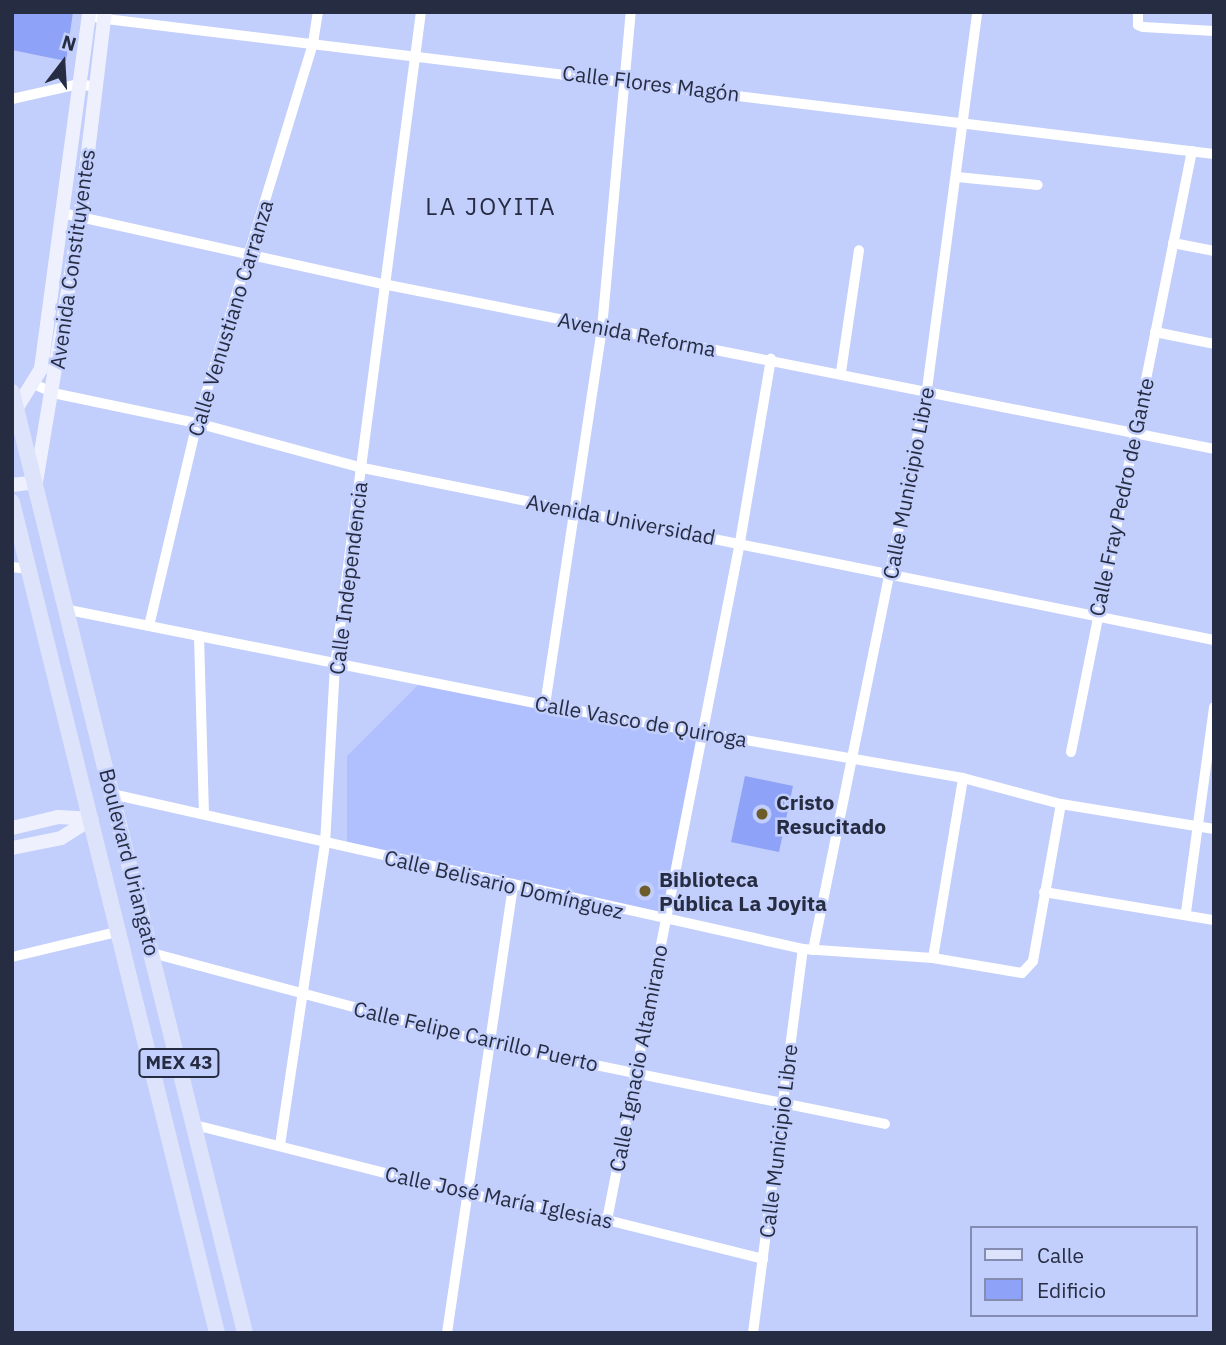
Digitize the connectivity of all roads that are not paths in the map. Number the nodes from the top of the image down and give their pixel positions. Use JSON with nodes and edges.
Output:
{"nodes":[{"id":1,"x":318,"y":12,"type":"edge"},
{"id":2,"x":421,"y":12,"type":"edge"},
{"id":3,"x":631,"y":12,"type":"edge"},
{"id":4,"x":977,"y":12,"type":"edge"},
{"id":5,"x":1138,"y":12,"type":"edge"},
{"id":6,"x":89,"y":14,"type":"edge"},
{"id":7,"x":105,"y":16,"type":"edge"},
{"id":8,"x":1214,"y":31,"type":"edge"},
{"id":9,"x":313,"y":43,"type":"junction"},
{"id":10,"x":416,"y":56,"type":"junction"},
{"id":11,"x":625,"y":79,"type":"junction"},
{"id":12,"x":79,"y":84,"type":"junction"},
{"id":13,"x":96,"y":87,"type":"junction"},
{"id":14,"x":12,"y":99,"type":"edge"},
{"id":15,"x":963,"y":123,"type":"junction"},
{"id":16,"x":1192,"y":151,"type":"junction"},
{"id":17,"x":1214,"y":154,"type":"edge"},
{"id":18,"x":957,"y":177,"type":"junction"},
{"id":19,"x":1038,"y":185,"type":"dead end"},
{"id":20,"x":62,"y":213,"type":"junction"},
{"id":21,"x":80,"y":218,"type":"junction"},
{"id":22,"x":1173,"y":243,"type":"junction"},
{"id":23,"x":859,"y":250,"type":"dead end"},
{"id":24,"x":1214,"y":251,"type":"edge"},
{"id":25,"x":250,"y":255,"type":"junction"},
{"id":26,"x":383,"y":284,"type":"junction"},
{"id":27,"x":602,"y":328,"type":"junction"},
{"id":28,"x":1155,"y":332,"type":"junction"},
{"id":29,"x":1214,"y":344,"type":"edge"},
{"id":30,"x":771,"y":359,"type":"junction"},
{"id":31,"x":841,"y":372,"type":"junction"},
{"id":32,"x":32,"y":383,"type":"junction"},
{"id":33,"x":927,"y":389,"type":"junction"},
{"id":34,"x":12,"y":392,"type":"edge"},
{"id":35,"x":53,"y":393,"type":"junction"},
{"id":36,"x":16,"y":409,"type":"junction"},
{"id":37,"x":197,"y":423,"type":"junction"},
{"id":38,"x":1134,"y":433,"type":"junction"},
{"id":39,"x":1214,"y":449,"type":"edge"},
{"id":40,"x":363,"y":468,"type":"junction"},
{"id":41,"x":36,"y":482,"type":"junction"},
{"id":42,"x":12,"y":485,"type":"edge"},
{"id":43,"x":12,"y":502,"type":"edge"},
{"id":44,"x":576,"y":510,"type":"junction"},
{"id":45,"x":740,"y":542,"type":"junction"},
{"id":46,"x":12,"y":567,"type":"edge"},
{"id":47,"x":29,"y":569,"type":"junction"},
{"id":48,"x":891,"y":572,"type":"junction"},
{"id":49,"x":69,"y":610,"type":"junction"},
{"id":50,"x":1097,"y":616,"type":"junction"},
{"id":51,"x":149,"y":626,"type":"junction"},
{"id":52,"x":199,"y":636,"type":"junction"},
{"id":53,"x":1214,"y":640,"type":"edge"},
{"id":54,"x":335,"y":665,"type":"junction"},
{"id":55,"x":545,"y":705,"type":"junction"},
{"id":56,"x":1214,"y":707,"type":"edge"},
{"id":57,"x":700,"y":731,"type":"junction"},
{"id":58,"x":1071,"y":752,"type":"dead end"},
{"id":59,"x":852,"y":757,"type":"junction"},
{"id":60,"x":963,"y":778,"type":"junction"},
{"id":61,"x":112,"y":794,"type":"junction"},
{"id":62,"x":1061,"y":804,"type":"junction"},
{"id":63,"x":204,"y":814,"type":"junction"},
{"id":64,"x":91,"y":819,"type":"junction"},
{"id":65,"x":1198,"y":826,"type":"junction"},
{"id":66,"x":12,"y":828,"type":"edge"},
{"id":67,"x":1214,"y":829,"type":"edge"},
{"id":68,"x":124,"y":842,"type":"junction"},
{"id":69,"x":325,"y":844,"type":"junction"},
{"id":70,"x":12,"y":848,"type":"edge"},
{"id":71,"x":513,"y":884,"type":"junction"},
{"id":72,"x":1044,"y":892,"type":"junction"},
{"id":73,"x":1186,"y":912,"type":"junction"},
{"id":74,"x":665,"y":920,"type":"junction"},
{"id":75,"x":1214,"y":920,"type":"edge"},
{"id":76,"x":117,"y":932,"type":"junction"},
{"id":77,"x":808,"y":950,"type":"junction"},
{"id":78,"x":152,"y":953,"type":"junction"},
{"id":79,"x":12,"y":957,"type":"edge"},
{"id":80,"x":933,"y":958,"type":"junction"},
{"id":81,"x":300,"y":995,"type":"junction"},
{"id":82,"x":492,"y":1044,"type":"junction"},
{"id":83,"x":634,"y":1073,"type":"junction"},
{"id":84,"x":781,"y":1102,"type":"junction"},
{"id":85,"x":885,"y":1124,"type":"dead end"},
{"id":86,"x":195,"y":1125,"type":"junction"},
{"id":87,"x":280,"y":1145,"type":"junction"},
{"id":88,"x":467,"y":1195,"type":"junction"},
{"id":89,"x":607,"y":1220,"type":"junction"},
{"id":90,"x":763,"y":1259,"type":"junction"},
{"id":91,"x":217,"y":1333,"type":"edge"},
{"id":92,"x":245,"y":1333,"type":"edge"},
{"id":93,"x":447,"y":1333,"type":"edge"},
{"id":94,"x":753,"y":1333,"type":"edge"}],
"edges":[{"from":1,"to":9,"type":"street","name":"Calle Venustiano Carranza"},
{"from":2,"to":10,"type":"street","name":"Calle Independencia"},
{"from":3,"to":11,"type":"street"},
{"from":4,"to":15,"type":"street","name":"Calle Municipio Libre"},
{"from":5,"to":8,"type":"street"},
{"from":6,"to":7,"type":"street","name":"Calle Flores Magón"},
{"from":6,"to":12,"type":"street","name":"Avenida Constituyentes"},
{"from":7,"to":9,"type":"street","name":"Calle Flores Magón"},
{"from":7,"to":13,"type":"street","name":"Avenida Constituyentes"},
{"from":9,"to":10,"type":"street","name":"Calle Flores Magón"},
{"from":9,"to":25,"type":"street","name":"Calle Venustiano Carranza"},
{"from":10,"to":11,"type":"street","name":"Calle Flores Magón"},
{"from":10,"to":26,"type":"street","name":"Calle Independencia"},
{"from":11,"to":15,"type":"street","name":"Calle Flores Magón"},
{"from":11,"to":27,"type":"street"},
{"from":12,"to":13,"type":"street"},
{"from":12,"to":14,"type":"street"},
{"from":12,"to":20,"type":"street","name":"Avenida Constituyentes"},
{"from":13,"to":21,"type":"street","name":"Avenida Constituyentes"},
{"from":15,"to":16,"type":"street","name":"Calle Flores Magón"},
{"from":15,"to":18,"type":"street","name":"Calle Municipio Libre"},
{"from":16,"to":17,"type":"street","name":"Calle Flores Magón"},
{"from":16,"to":22,"type":"street","name":"Calle Fray Pedro de Gante"},
{"from":18,"to":19,"type":"street"},
{"from":18,"to":33,"type":"street","name":"Calle Municipio Libre"},
{"from":20,"to":21,"type":"street","name":"Avenida Reforma"},
{"from":20,"to":32,"type":"street","name":"Avenida Constituyentes"},
{"from":21,"to":25,"type":"street","name":"Avenida Reforma"},
{"from":21,"to":35,"type":"street","name":"Avenida Constituyentes"},
{"from":22,"to":24,"type":"street"},
{"from":22,"to":28,"type":"street","name":"Calle Fray Pedro de Gante"},
{"from":23,"to":31,"type":"street"},
{"from":25,"to":26,"type":"street","name":"Avenida Reforma"},
{"from":25,"to":37,"type":"street","name":"Calle Venustiano Carranza"},
{"from":26,"to":27,"type":"street","name":"Avenida Reforma"},
{"from":26,"to":40,"type":"street","name":"Calle Independencia"},
{"from":27,"to":30,"type":"street","name":"Avenida Reforma"},
{"from":27,"to":44,"type":"street"},
{"from":28,"to":29,"type":"street"},
{"from":28,"to":38,"type":"street","name":"Calle Fray Pedro de Gante"},
{"from":30,"to":31,"type":"street","name":"Avenida Reforma"},
{"from":30,"to":45,"type":"street","name":"Calle Ignacio Altamirano"},
{"from":31,"to":33,"type":"street","name":"Avenida Reforma"},
{"from":32,"to":35,"type":"street","name":"Avenida Universidad"},
{"from":32,"to":36,"type":"street","name":"Avenida Constituyentes"},
{"from":33,"to":38,"type":"street","name":"Avenida Reforma"},
{"from":33,"to":48,"type":"street","name":"Calle Municipio Libre"},
{"from":34,"to":36,"type":"main road","name":"Boulevard Uriangato","number":"MEX 43"},
{"from":35,"to":37,"type":"street","name":"Avenida Universidad"},
{"from":35,"to":41,"type":"street","name":"Avenida Constituyentes"},
{"from":36,"to":41,"type":"main road","name":"Boulevard Uriangato","number":"MEX 43"},
{"from":37,"to":40,"type":"street","name":"Avenida Universidad"},
{"from":37,"to":51,"type":"street","name":"Calle Venustiano Carranza"},
{"from":38,"to":39,"type":"street","name":"Avenida Reforma"},
{"from":38,"to":50,"type":"street","name":"Calle Fray Pedro de Gante"},
{"from":40,"to":44,"type":"street","name":"Avenida Universidad"},
{"from":40,"to":54,"type":"street","name":"Calle Independencia"},
{"from":41,"to":42,"type":"street"},
{"from":41,"to":49,"type":"main road","name":"Boulevard Uriangato","number":"MEX 43"},
{"from":43,"to":47,"type":"main road","name":"Boulevard Uriangato","number":"MEX 43"},
{"from":44,"to":45,"type":"street","name":"Avenida Universidad"},
{"from":44,"to":55,"type":"street"},
{"from":45,"to":48,"type":"street","name":"Avenida Universidad"},
{"from":45,"to":57,"type":"street","name":"Calle Ignacio Altamirano"},
{"from":46,"to":47,"type":"street"},
{"from":47,"to":64,"type":"main road","name":"Boulevard Uriangato","number":"MEX 43"},
{"from":48,"to":50,"type":"street","name":"Avenida Universidad"},
{"from":48,"to":59,"type":"street","name":"Calle Municipio Libre"},
{"from":49,"to":51,"type":"street","name":"Calle Vasco de Quiroga"},
{"from":49,"to":61,"type":"main road","name":"Boulevard Uriangato","number":"MEX 43"},
{"from":50,"to":53,"type":"street","name":"Avenida Universidad"},
{"from":50,"to":58,"type":"street","name":"Calle Fray Pedro de Gante"},
{"from":51,"to":52,"type":"street","name":"Calle Vasco de Quiroga"},
{"from":52,"to":54,"type":"street","name":"Calle Vasco de Quiroga"},
{"from":52,"to":63,"type":"street"},
{"from":54,"to":55,"type":"street","name":"Calle Vasco de Quiroga"},
{"from":54,"to":69,"type":"street","name":"Calle Independencia"},
{"from":55,"to":57,"type":"street","name":"Calle Vasco de Quiroga"},
{"from":56,"to":65,"type":"street"},
{"from":57,"to":59,"type":"street","name":"Calle Vasco de Quiroga"},
{"from":57,"to":74,"type":"street","name":"Calle Ignacio Altamirano"},
{"from":59,"to":60,"type":"street","name":"Calle Vasco de Quiroga"},
{"from":59,"to":77,"type":"street","name":"Calle Municipio Libre"},
{"from":60,"to":62,"type":"street","name":"Calle Vasco de Quiroga"},
{"from":60,"to":80,"type":"street"},
{"from":61,"to":63,"type":"street","name":"Calle Belisario Domínguez"},
{"from":61,"to":64,"type":"main road"},
{"from":61,"to":68,"type":"main road","name":"Boulevard Uriangato","number":"MEX 43"},
{"from":62,"to":65,"type":"street","name":"Calle Vasco de Quiroga"},
{"from":62,"to":72,"type":"street"},
{"from":63,"to":69,"type":"street","name":"Calle Belisario Domínguez"},
{"from":64,"to":66,"type":"street"},
{"from":64,"to":68,"type":"main road"},
{"from":64,"to":70,"type":"street"},
{"from":64,"to":76,"type":"main road","name":"Boulevard Uriangato","number":"MEX 43"},
{"from":65,"to":67,"type":"street","name":"Calle Vasco de Quiroga"},
{"from":65,"to":73,"type":"street"},
{"from":68,"to":78,"type":"main road","name":"Boulevard Uriangato","number":"MEX 43"},
{"from":69,"to":71,"type":"street","name":"Calle Belisario Domínguez"},
{"from":69,"to":81,"type":"street","name":"Calle Independencia"},
{"from":71,"to":74,"type":"street","name":"Calle Belisario Domínguez"},
{"from":71,"to":82,"type":"street"},
{"from":72,"to":73,"type":"street"},
{"from":72,"to":80,"type":"street","name":"Calle Belisario Domínguez"},
{"from":73,"to":75,"type":"street"},
{"from":74,"to":77,"type":"street","name":"Calle Belisario Domínguez"},
{"from":74,"to":83,"type":"street","name":"Calle Ignacio Altamirano"},
{"from":76,"to":79,"type":"street"},
{"from":76,"to":91,"type":"main road","name":"Boulevard Uriangato","number":"MEX 43"},
{"from":77,"to":80,"type":"street","name":"Calle Belisario Domínguez"},
{"from":77,"to":84,"type":"street","name":"Calle Municipio Libre"},
{"from":78,"to":81,"type":"street","name":"Calle Felipe Carrillo Puerto"},
{"from":78,"to":86,"type":"main road","name":"Boulevard Uriangato","number":"MEX 43"},
{"from":81,"to":82,"type":"street","name":"Calle Felipe Carrillo Puerto"},
{"from":81,"to":87,"type":"street","name":"Calle Independencia"},
{"from":82,"to":83,"type":"street","name":"Calle Felipe Carrillo Puerto"},
{"from":82,"to":88,"type":"street"},
{"from":83,"to":84,"type":"street","name":"Calle Felipe Carrillo Puerto"},
{"from":83,"to":89,"type":"street","name":"Calle Ignacio Altamirano"},
{"from":84,"to":85,"type":"street","name":"Calle Felipe Carrillo Puerto"},
{"from":84,"to":90,"type":"street","name":"Calle Municipio Libre"},
{"from":86,"to":87,"type":"street","name":"Calle José María Iglesias"},
{"from":86,"to":92,"type":"main road","name":"Boulevard Uriangato","number":"MEX 43"},
{"from":87,"to":88,"type":"street","name":"Calle José María Iglesias"},
{"from":88,"to":89,"type":"street","name":"Calle José María Iglesias"},
{"from":88,"to":93,"type":"street"},
{"from":89,"to":90,"type":"street","name":"Calle José María Iglesias"},
{"from":90,"to":94,"type":"street","name":"Calle Municipio Libre"}]}
